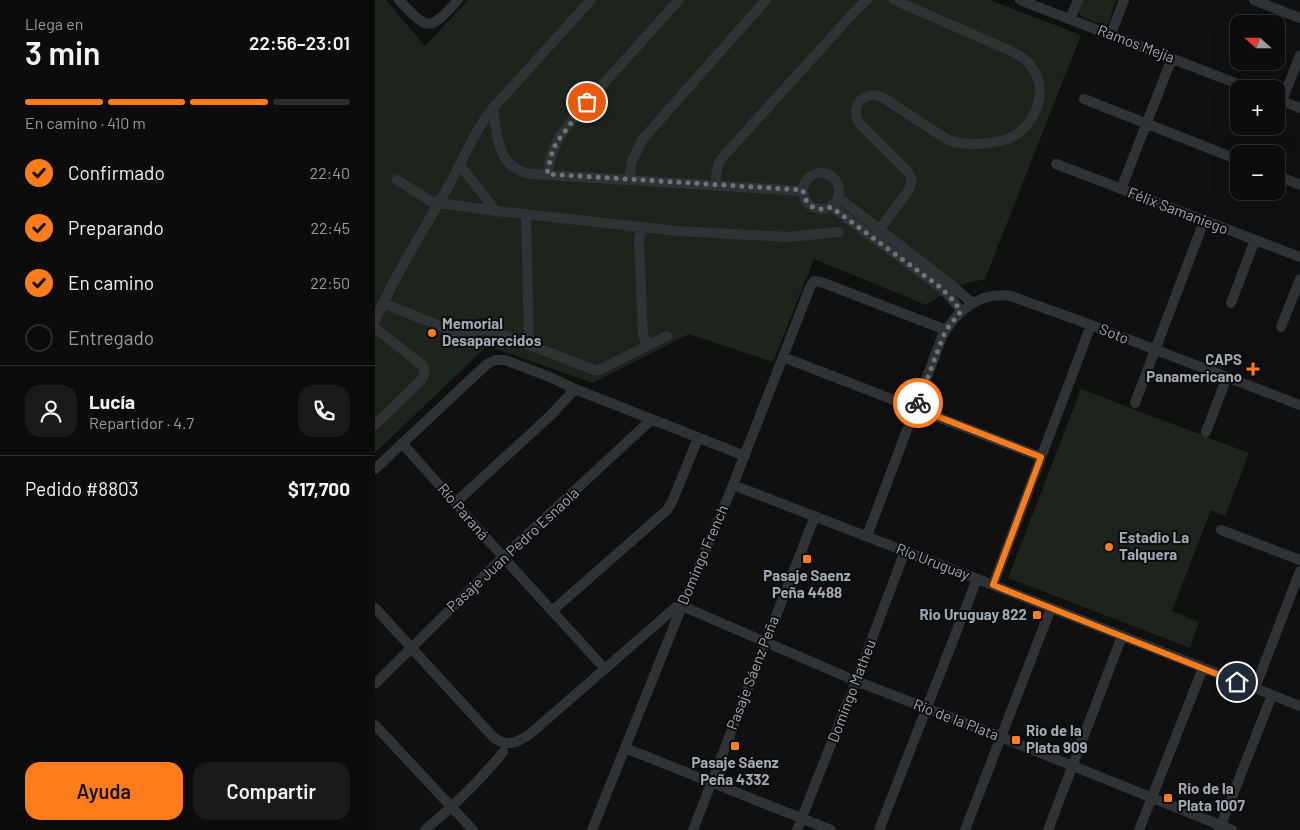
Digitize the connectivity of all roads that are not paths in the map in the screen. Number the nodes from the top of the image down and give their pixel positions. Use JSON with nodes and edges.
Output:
{"nodes":[{"id":1,"x":399,"y":0,"type":"edge"},
{"id":2,"x":458,"y":0,"type":"edge"},
{"id":3,"x":591,"y":0,"type":"edge"},
{"id":4,"x":679,"y":0,"type":"edge"},
{"id":5,"x":767,"y":0,"type":"edge"},
{"id":6,"x":867,"y":0,"type":"edge"},
{"id":7,"x":894,"y":0,"type":"edge"},
{"id":8,"x":1020,"y":0,"type":"edge"},
{"id":9,"x":1078,"y":0,"type":"edge"},
{"id":10,"x":1124,"y":0,"type":"edge"},
{"id":11,"x":1254,"y":0,"type":"edge"},
{"id":12,"x":1300,"y":18,"type":"edge"},
{"id":13,"x":1070,"y":20,"type":"junction"},
{"id":14,"x":1111,"y":34,"type":"junction"},
{"id":15,"x":1300,"y":55,"type":"edge"},
{"id":16,"x":1173,"y":58,"type":"junction"},
{"id":17,"x":1230,"y":81,"type":"edge"},
{"id":18,"x":1285,"y":87,"type":"edge"},
{"id":19,"x":1084,"y":99,"type":"dead end"},
{"id":20,"x":1285,"y":102,"type":"edge"},
{"id":21,"x":493,"y":108,"type":"junction"},
{"id":22,"x":1300,"y":108,"type":"edge"},
{"id":23,"x":1148,"y":123,"type":"junction"},
{"id":24,"x":1230,"y":156,"type":"edge"},
{"id":25,"x":1056,"y":164,"type":"dead end"},
{"id":26,"x":461,"y":165,"type":"junction"},
{"id":27,"x":547,"y":174,"type":"junction"},
{"id":28,"x":1285,"y":179,"type":"edge"},
{"id":29,"x":397,"y":180,"type":"dead end"},
{"id":30,"x":629,"y":180,"type":"junction"},
{"id":31,"x":716,"y":185,"type":"junction"},
{"id":32,"x":1300,"y":185,"type":"edge"},
{"id":33,"x":1121,"y":188,"type":"junction"},
{"id":34,"x":803,"y":190,"type":"junction"},
{"id":35,"x":839,"y":198,"type":"junction"},
{"id":36,"x":439,"y":203,"type":"junction"},
{"id":37,"x":831,"y":207,"type":"junction"},
{"id":38,"x":496,"y":211,"type":"junction"},
{"id":39,"x":526,"y":214,"type":"junction"},
{"id":40,"x":1204,"y":221,"type":"junction"},
{"id":41,"x":642,"y":227,"type":"junction"},
{"id":42,"x":839,"y":232,"type":"dead end"},
{"id":43,"x":876,"y":233,"type":"junction"},
{"id":44,"x":1255,"y":240,"type":"junction"},
{"id":45,"x":1300,"y":257,"type":"edge"},
{"id":46,"x":1300,"y":279,"type":"edge"},
{"id":47,"x":383,"y":303,"type":"junction"},
{"id":48,"x":972,"y":303,"type":"junction"},
{"id":49,"x":1231,"y":303,"type":"dead end"},
{"id":50,"x":961,"y":311,"type":"junction"},
{"id":51,"x":375,"y":321,"type":"edge"},
{"id":52,"x":1091,"y":325,"type":"junction"},
{"id":53,"x":1281,"y":327,"type":"dead end"},
{"id":54,"x":375,"y":328,"type":"edge"},
{"id":55,"x":946,"y":330,"type":"junction"},
{"id":56,"x":667,"y":336,"type":"dead end"},
{"id":57,"x":529,"y":345,"type":"junction"},
{"id":58,"x":647,"y":346,"type":"junction"},
{"id":59,"x":1154,"y":350,"type":"junction"},
{"id":60,"x":783,"y":357,"type":"junction"},
{"id":61,"x":1227,"y":377,"type":"junction"},
{"id":62,"x":575,"y":389,"type":"junction"},
{"id":63,"x":1135,"y":403,"type":"dead end"},
{"id":64,"x":1300,"y":405,"type":"edge"},
{"id":65,"x":916,"y":408,"type":"junction"},
{"id":66,"x":652,"y":419,"type":"junction"},
{"id":67,"x":375,"y":425,"type":"edge"},
{"id":68,"x":1206,"y":432,"type":"dead end"},
{"id":69,"x":698,"y":438,"type":"junction"},
{"id":70,"x":402,"y":443,"type":"junction"},
{"id":71,"x":745,"y":456,"type":"junction"},
{"id":72,"x":1041,"y":457,"type":"junction"},
{"id":73,"x":375,"y":469,"type":"edge"},
{"id":74,"x":733,"y":485,"type":"junction"},
{"id":75,"x":455,"y":503,"type":"junction"},
{"id":76,"x":815,"y":516,"type":"junction"},
{"id":77,"x":1221,"y":530,"type":"dead end"},
{"id":78,"x":867,"y":536,"type":"junction"},
{"id":79,"x":905,"y":551,"type":"junction"},
{"id":80,"x":503,"y":557,"type":"junction"},
{"id":81,"x":1300,"y":560,"type":"edge"},
{"id":82,"x":1300,"y":571,"type":"edge"},
{"id":83,"x":977,"y":579,"type":"junction"},
{"id":84,"x":993,"y":585,"type":"junction"},
{"id":85,"x":682,"y":606,"type":"junction"},
{"id":86,"x":375,"y":608,"type":"edge"},
{"id":87,"x":1051,"y":608,"type":"junction"},
{"id":88,"x":552,"y":612,"type":"junction"},
{"id":89,"x":1122,"y":636,"type":"junction"},
{"id":90,"x":765,"y":643,"type":"junction"},
{"id":91,"x":411,"y":648,"type":"junction"},
{"id":92,"x":605,"y":668,"type":"junction"},
{"id":93,"x":1203,"y":668,"type":"junction"},
{"id":94,"x":856,"y":681,"type":"junction"},
{"id":95,"x":375,"y":684,"type":"edge"},
{"id":96,"x":1255,"y":688,"type":"junction"},
{"id":97,"x":1272,"y":695,"type":"junction"},
{"id":98,"x":1300,"y":706,"type":"edge"},
{"id":99,"x":927,"y":709,"type":"junction"},
{"id":100,"x":375,"y":725,"type":"edge"},
{"id":101,"x":1001,"y":737,"type":"junction"},
{"id":102,"x":506,"y":748,"type":"junction"},
{"id":103,"x":625,"y":748,"type":"junction"},
{"id":104,"x":1072,"y":766,"type":"junction"},
{"id":105,"x":711,"y":783,"type":"junction"},
{"id":106,"x":1152,"y":798,"type":"junction"},
{"id":107,"x":451,"y":807,"type":"junction"},
{"id":108,"x":801,"y":818,"type":"junction"},
{"id":109,"x":1220,"y":828,"type":"edge"},
{"id":110,"x":425,"y":830,"type":"edge"},
{"id":111,"x":473,"y":830,"type":"edge"},
{"id":112,"x":592,"y":830,"type":"edge"},
{"id":113,"x":693,"y":830,"type":"edge"},
{"id":114,"x":797,"y":830,"type":"edge"},
{"id":115,"x":831,"y":830,"type":"edge"},
{"id":116,"x":879,"y":830,"type":"edge"},
{"id":117,"x":965,"y":830,"type":"edge"},
{"id":118,"x":1048,"y":830,"type":"edge"},
{"id":119,"x":1139,"y":830,"type":"edge"},
{"id":120,"x":1232,"y":830,"type":"edge"}],
"edges":[{"from":1,"to":2,"type":"street"},
{"from":3,"to":21,"type":"street"},
{"from":4,"to":27,"type":"street"},
{"from":5,"to":30,"type":"street"},
{"from":6,"to":31,"type":"street"},
{"from":7,"to":43,"type":"street"},
{"from":8,"to":13,"type":"street","name":"Ramos Mejía"},
{"from":9,"to":13,"type":"street"},
{"from":10,"to":14,"type":"street"},
{"from":11,"to":12,"type":"street"},
{"from":13,"to":14,"type":"street","name":"Ramos Mejía"},
{"from":14,"to":16,"type":"street","name":"Ramos Mejía"},
{"from":15,"to":18,"type":"street"},
{"from":16,"to":17,"type":"street","name":"Ramos Mejía"},
{"from":16,"to":23,"type":"street"},
{"from":19,"to":23,"type":"street"},
{"from":20,"to":22,"type":"street"},
{"from":21,"to":26,"type":"street"},
{"from":21,"to":27,"type":"street"},
{"from":23,"to":24,"type":"street"},
{"from":23,"to":33,"type":"street"},
{"from":25,"to":33,"type":"street","name":"Félix Samaniego"},
{"from":26,"to":36,"type":"street"},
{"from":26,"to":38,"type":"street"},
{"from":27,"to":30,"type":"street"},
{"from":28,"to":32,"type":"street"},
{"from":29,"to":36,"type":"street"},
{"from":30,"to":31,"type":"street"},
{"from":31,"to":34,"type":"street"},
{"from":33,"to":40,"type":"street","name":"Félix Samaniego"},
{"from":34,"to":35,"type":"street"},
{"from":34,"to":37,"type":"street"},
{"from":35,"to":37,"type":"street"},
{"from":35,"to":43,"type":"street"},
{"from":36,"to":38,"type":"street"},
{"from":36,"to":47,"type":"street"},
{"from":37,"to":43,"type":"street"},
{"from":38,"to":39,"type":"street"},
{"from":39,"to":41,"type":"street"},
{"from":39,"to":57,"type":"street"},
{"from":40,"to":44,"type":"street","name":"Félix Samaniego"},
{"from":40,"to":59,"type":"street"},
{"from":41,"to":42,"type":"street"},
{"from":41,"to":58,"type":"street"},
{"from":43,"to":48,"type":"street"},
{"from":43,"to":50,"type":"street"},
{"from":44,"to":45,"type":"street","name":"Félix Samaniego"},
{"from":44,"to":49,"type":"street"},
{"from":46,"to":53,"type":"street"},
{"from":47,"to":51,"type":"street"},
{"from":47,"to":57,"type":"street"},
{"from":48,"to":50,"type":"street"},
{"from":48,"to":52,"type":"street","name":"Soto"},
{"from":50,"to":55,"type":"street"},
{"from":52,"to":59,"type":"street","name":"Soto"},
{"from":52,"to":72,"type":"street"},
{"from":54,"to":67,"type":"street"},
{"from":55,"to":60,"type":"street","name":"Domingo French"},
{"from":55,"to":65,"type":"street"},
{"from":56,"to":58,"type":"street"},
{"from":57,"to":58,"type":"street"},
{"from":59,"to":61,"type":"street","name":"Soto"},
{"from":59,"to":63,"type":"street"},
{"from":60,"to":65,"type":"street"},
{"from":60,"to":71,"type":"street","name":"Domingo French"},
{"from":61,"to":64,"type":"street","name":"Soto"},
{"from":61,"to":68,"type":"street"},
{"from":62,"to":66,"type":"street"},
{"from":62,"to":70,"type":"street"},
{"from":62,"to":75,"type":"street"},
{"from":65,"to":72,"type":"street"},
{"from":65,"to":78,"type":"street"},
{"from":66,"to":69,"type":"street"},
{"from":66,"to":80,"type":"street","name":"Pasaje Juan Pedro Esnaola"},
{"from":69,"to":71,"type":"street"},
{"from":69,"to":88,"type":"street"},
{"from":70,"to":73,"type":"street"},
{"from":70,"to":75,"type":"street","name":"Río Paraná"},
{"from":71,"to":74,"type":"street","name":"Domingo French"},
{"from":72,"to":84,"type":"street"},
{"from":74,"to":76,"type":"street","name":"Río Uruguay"},
{"from":74,"to":85,"type":"street","name":"Domingo French"},
{"from":75,"to":80,"type":"street","name":"Río Paraná"},
{"from":76,"to":78,"type":"street","name":"Río Uruguay"},
{"from":76,"to":90,"type":"street","name":"Pasaje Sáenz Peña"},
{"from":77,"to":81,"type":"street"},
{"from":78,"to":79,"type":"street","name":"Río Uruguay"},
{"from":79,"to":83,"type":"street","name":"Río Uruguay"},
{"from":79,"to":94,"type":"street","name":"Domingo Matheu"},
{"from":80,"to":88,"type":"street","name":"Río Paraná"},
{"from":80,"to":91,"type":"street","name":"Pasaje Juan Pedro Esnaola"},
{"from":82,"to":96,"type":"street"},
{"from":83,"to":84,"type":"street","name":"Río Uruguay"},
{"from":83,"to":99,"type":"street"},
{"from":84,"to":87,"type":"street","name":"Río Uruguay"},
{"from":85,"to":90,"type":"street","name":"Río de la Plata"},
{"from":85,"to":92,"type":"street"},
{"from":85,"to":103,"type":"street","name":"Domingo French"},
{"from":86,"to":91,"type":"street"},
{"from":87,"to":89,"type":"street","name":"Río Uruguay"},
{"from":87,"to":101,"type":"street"},
{"from":88,"to":92,"type":"street","name":"Río Paraná"},
{"from":89,"to":93,"type":"street","name":"Río Uruguay"},
{"from":89,"to":104,"type":"street"},
{"from":90,"to":94,"type":"street","name":"Río de la Plata"},
{"from":90,"to":105,"type":"street","name":"Pasaje Sáenz Peña"},
{"from":91,"to":95,"type":"street","name":"Pasaje Juan Pedro Esnaola"},
{"from":91,"to":102,"type":"street"},
{"from":92,"to":102,"type":"street"},
{"from":93,"to":96,"type":"street","name":"Río Uruguay"},
{"from":93,"to":106,"type":"street"},
{"from":94,"to":99,"type":"street","name":"Río de la Plata"},
{"from":94,"to":108,"type":"street","name":"Domingo Matheu"},
{"from":96,"to":97,"type":"street","name":"Río Uruguay"},
{"from":97,"to":98,"type":"street","name":"Río Uruguay"},
{"from":97,"to":109,"type":"street"},
{"from":99,"to":101,"type":"street","name":"Río de la Plata"},
{"from":99,"to":116,"type":"street"},
{"from":100,"to":107,"type":"street"},
{"from":101,"to":104,"type":"street","name":"Río de la Plata"},
{"from":101,"to":117,"type":"street"},
{"from":102,"to":107,"type":"street"},
{"from":103,"to":105,"type":"street"},
{"from":103,"to":112,"type":"street","name":"Domingo French"},
{"from":104,"to":106,"type":"street","name":"Río de la Plata"},
{"from":104,"to":118,"type":"street"},
{"from":105,"to":108,"type":"street"},
{"from":105,"to":113,"type":"street","name":"Pasaje Sáenz Peña"},
{"from":106,"to":109,"type":"street","name":"Río de la Plata"},
{"from":106,"to":119,"type":"street"},
{"from":107,"to":110,"type":"street"},
{"from":107,"to":111,"type":"street"},
{"from":108,"to":114,"type":"street","name":"Domingo Matheu"},
{"from":108,"to":115,"type":"street"},
{"from":109,"to":120,"type":"street","name":"Río de la Plata"}]}
